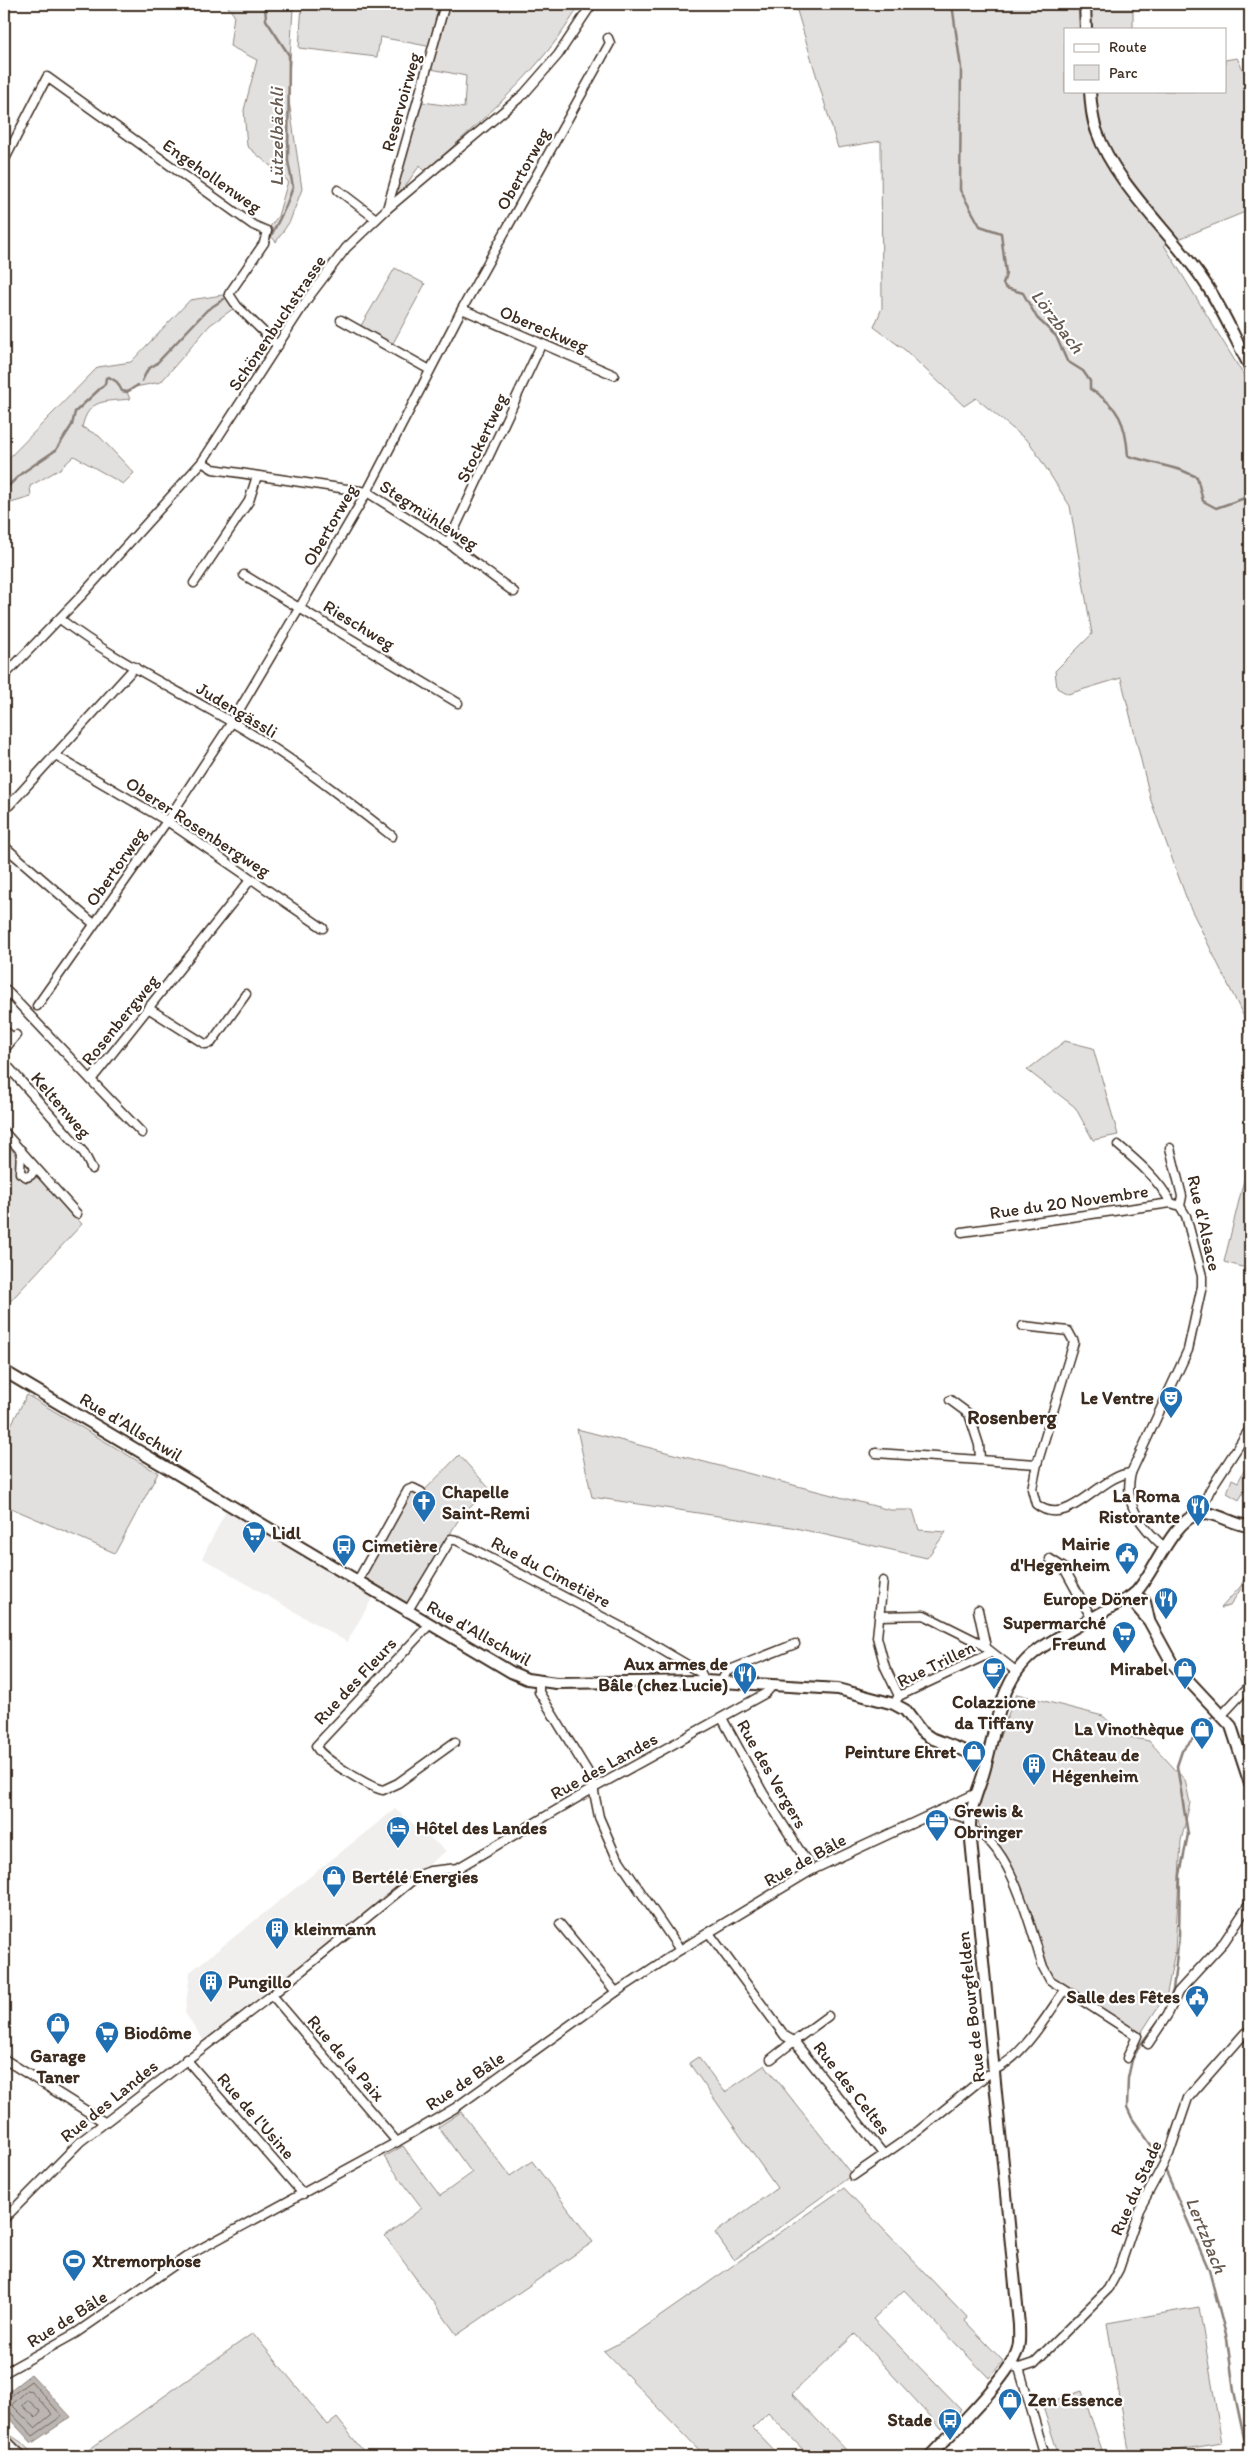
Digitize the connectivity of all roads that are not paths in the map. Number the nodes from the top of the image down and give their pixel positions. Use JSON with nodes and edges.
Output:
{"nodes":[{"id":1,"x":445,"y":4,"type":"edge"},
{"id":2,"x":592,"y":4,"type":"edge"},
{"id":3,"x":1085,"y":4,"type":"edge"},
{"id":4,"x":1086,"y":28,"type":"edge"},
{"id":5,"x":608,"y":38,"type":"dead end"},
{"id":6,"x":1090,"y":92,"type":"edge"},
{"id":7,"x":4,"y":161,"type":"edge"},
{"id":8,"x":338,"y":190,"type":"dead end"},
{"id":9,"x":387,"y":209,"type":"junction"},
{"id":10,"x":376,"y":219,"type":"junction"},
{"id":11,"x":462,"y":310,"type":"junction"},
{"id":12,"x":341,"y":320,"type":"dead end"},
{"id":13,"x":541,"y":345,"type":"junction"},
{"id":14,"x":278,"y":346,"type":"junction"},
{"id":15,"x":1250,"y":367,"type":"edge"},
{"id":16,"x":430,"y":370,"type":"junction"},
{"id":17,"x":614,"y":375,"type":"dead end"},
{"id":18,"x":202,"y":462,"type":"junction"},
{"id":19,"x":257,"y":476,"type":"junction"},
{"id":20,"x":367,"y":492,"type":"junction"},
{"id":21,"x":448,"y":543,"type":"junction"},
{"id":22,"x":244,"y":575,"type":"dead end"},
{"id":23,"x":194,"y":583,"type":"dead end"},
{"id":24,"x":514,"y":592,"type":"dead end"},
{"id":25,"x":300,"y":607,"type":"junction"},
{"id":26,"x":60,"y":619,"type":"junction"},
{"id":27,"x":135,"y":668,"type":"junction"},
{"id":28,"x":4,"y":676,"type":"edge"},
{"id":29,"x":458,"y":703,"type":"dead end"},
{"id":30,"x":232,"y":722,"type":"junction"},
{"id":31,"x":54,"y":755,"type":"junction"},
{"id":32,"x":4,"y":811,"type":"edge"},
{"id":33,"x":167,"y":821,"type":"junction"},
{"id":34,"x":392,"y":836,"type":"dead end"},
{"id":35,"x":4,"y":846,"type":"edge"},
{"id":36,"x":250,"y":879,"type":"junction"},
{"id":37,"x":94,"y":924,"type":"junction"},
{"id":38,"x":323,"y":928,"type":"dead end"},
{"id":39,"x":4,"y":988,"type":"edge"},
{"id":40,"x":246,"y":994,"type":"dead end"},
{"id":41,"x":37,"y":1006,"type":"dead end"},
{"id":42,"x":148,"y":1008,"type":"junction"},
{"id":43,"x":4,"y":1030,"type":"edge"},
{"id":44,"x":4,"y":1050,"type":"edge"},
{"id":45,"x":4,"y":1062,"type":"edge"},
{"id":46,"x":91,"y":1080,"type":"junction"},
{"id":47,"x":4,"y":1132,"type":"edge"},
{"id":48,"x":142,"y":1132,"type":"dead end"},
{"id":49,"x":1118,"y":1145,"type":"dead end"},
{"id":50,"x":1170,"y":1148,"type":"dead end"},
{"id":51,"x":21,"y":1150,"type":"junction"},
{"id":52,"x":35,"y":1168,"type":"junction"},
{"id":53,"x":92,"y":1169,"type":"dead end"},
{"id":54,"x":1171,"y":1203,"type":"junction"},
{"id":55,"x":1180,"y":1206,"type":"junction"},
{"id":56,"x":77,"y":1214,"type":"dead end"},
{"id":57,"x":962,"y":1232,"type":"dead end"},
{"id":58,"x":1023,"y":1326,"type":"dead end"},
{"id":59,"x":4,"y":1371,"type":"edge"},
{"id":60,"x":950,"y":1400,"type":"dead end"},
{"id":61,"x":1247,"y":1433,"type":"dead end"},
{"id":62,"x":876,"y":1453,"type":"dead end"},
{"id":63,"x":980,"y":1458,"type":"junction"},
{"id":64,"x":1037,"y":1464,"type":"junction"},
{"id":65,"x":1131,"y":1473,"type":"junction"},
{"id":66,"x":421,"y":1492,"type":"dead end"},
{"id":67,"x":1199,"y":1514,"type":"junction"},
{"id":68,"x":1250,"y":1526,"type":"edge"},
{"id":69,"x":1165,"y":1548,"type":"junction"},
{"id":70,"x":1050,"y":1559,"type":"dead end"},
{"id":71,"x":884,"y":1580,"type":"dead end"},
{"id":72,"x":357,"y":1582,"type":"junction"},
{"id":73,"x":1134,"y":1594,"type":"junction"},
{"id":74,"x":978,"y":1610,"type":"dead end"},
{"id":75,"x":407,"y":1612,"type":"junction"},
{"id":76,"x":880,"y":1616,"type":"junction"},
{"id":77,"x":1092,"y":1618,"type":"junction"},
{"id":78,"x":430,"y":1624,"type":"junction"},
{"id":79,"x":794,"y":1644,"type":"dead end"},
{"id":80,"x":988,"y":1650,"type":"junction"},
{"id":81,"x":1017,"y":1672,"type":"junction"},
{"id":82,"x":705,"y":1681,"type":"junction"},
{"id":83,"x":540,"y":1682,"type":"junction"},
{"id":84,"x":721,"y":1682,"type":"junction"},
{"id":85,"x":1250,"y":1684,"type":"edge"},
{"id":86,"x":772,"y":1686,"type":"junction"},
{"id":87,"x":897,"y":1700,"type":"junction"},
{"id":88,"x":1222,"y":1715,"type":"junction"},
{"id":89,"x":722,"y":1718,"type":"junction"},
{"id":90,"x":455,"y":1742,"type":"dead end"},
{"id":91,"x":987,"y":1757,"type":"junction"},
{"id":92,"x":1250,"y":1784,"type":"edge"},
{"id":93,"x":594,"y":1788,"type":"junction"},
{"id":94,"x":975,"y":1794,"type":"junction"},
{"id":95,"x":941,"y":1811,"type":"junction"},
{"id":96,"x":969,"y":1819,"type":"junction"},
{"id":97,"x":970,"y":1830,"type":"junction"},
{"id":98,"x":812,"y":1870,"type":"junction"},
{"id":99,"x":1250,"y":1903,"type":"edge"},
{"id":100,"x":560,"y":1924,"type":"dead end"},
{"id":101,"x":709,"y":1933,"type":"junction"},
{"id":102,"x":680,"y":1950,"type":"junction"},
{"id":103,"x":1065,"y":1990,"type":"junction"},
{"id":104,"x":616,"y":1992,"type":"junction"},
{"id":105,"x":272,"y":1995,"type":"junction"},
{"id":106,"x":828,"y":2016,"type":"dead end"},
{"id":107,"x":1250,"y":2032,"type":"edge"},
{"id":108,"x":794,"y":2041,"type":"junction"},
{"id":109,"x":1148,"y":2044,"type":"dead end"},
{"id":110,"x":1127,"y":2058,"type":"dead end"},
{"id":111,"x":4,"y":2059,"type":"edge"},
{"id":112,"x":186,"y":2059,"type":"junction"},
{"id":113,"x":771,"y":2059,"type":"dead end"},
{"id":114,"x":994,"y":2072,"type":"junction"},
{"id":115,"x":104,"y":2122,"type":"junction"},
{"id":116,"x":398,"y":2142,"type":"junction"},
{"id":117,"x":884,"y":2155,"type":"junction"},
{"id":118,"x":853,"y":2176,"type":"dead end"},
{"id":119,"x":303,"y":2194,"type":"junction"},
{"id":120,"x":4,"y":2219,"type":"edge"},
{"id":121,"x":1015,"y":2367,"type":"junction"},
{"id":122,"x":4,"y":2373,"type":"edge"},
{"id":123,"x":4,"y":2438,"type":"edge"},
{"id":124,"x":22,"y":2456,"type":"edge"},
{"id":125,"x":930,"y":2456,"type":"edge"},
{"id":126,"x":1045,"y":2456,"type":"edge"}],
"edges":[{"from":1,"to":9,"type":"street","name":"Reservoirweg"},
{"from":2,"to":9,"type":"street","name":"Schönenbuchstrasse"},
{"from":3,"to":4,"type":"main road"},
{"from":5,"to":11,"type":"street","name":"Obertorweg"},
{"from":6,"to":15,"type":"main road"},
{"from":7,"to":14,"type":"street","name":"Engehollenweg"},
{"from":8,"to":10,"type":"street"},
{"from":9,"to":10,"type":"street","name":"Schönenbuchstrasse"},
{"from":10,"to":14,"type":"street","name":"Schönenbuchstrasse"},
{"from":11,"to":13,"type":"street","name":"Obereckweg"},
{"from":11,"to":16,"type":"street","name":"Obertorweg"},
{"from":12,"to":16,"type":"street"},
{"from":13,"to":17,"type":"street","name":"Obereckweg"},
{"from":13,"to":21,"type":"street","name":"Stockertweg"},
{"from":14,"to":18,"type":"street","name":"Schönenbuchstrasse"},
{"from":16,"to":20,"type":"street","name":"Obertorweg"},
{"from":18,"to":19,"type":"street","name":"Stegmühleweg"},
{"from":18,"to":26,"type":"street","name":"Schönenbuchstrasse"},
{"from":19,"to":20,"type":"street","name":"Stegmühleweg"},
{"from":19,"to":23,"type":"street"},
{"from":20,"to":21,"type":"street","name":"Stegmühleweg"},
{"from":20,"to":25,"type":"street","name":"Obertorweg"},
{"from":21,"to":24,"type":"street","name":"Stegmühleweg"},
{"from":22,"to":25,"type":"street","name":"Rieschweg"},
{"from":25,"to":29,"type":"street","name":"Rieschweg"},
{"from":25,"to":30,"type":"street","name":"Obertorweg"},
{"from":26,"to":27,"type":"street","name":"Judengässli"},
{"from":26,"to":28,"type":"street","name":"Schönenbuchstrasse"},
{"from":27,"to":30,"type":"street","name":"Judengässli"},
{"from":27,"to":31,"type":"street"},
{"from":30,"to":33,"type":"street","name":"Obertorweg"},
{"from":30,"to":34,"type":"street","name":"Judengässli"},
{"from":31,"to":32,"type":"street"},
{"from":31,"to":33,"type":"street","name":"Oberer Rosenbergweg"},
{"from":33,"to":36,"type":"street","name":"Oberer Rosenbergweg"},
{"from":33,"to":37,"type":"street","name":"Obertorweg"},
{"from":35,"to":37,"type":"street"},
{"from":36,"to":38,"type":"street","name":"Oberer Rosenbergweg"},
{"from":36,"to":42,"type":"street","name":"Rosenbergweg"},
{"from":37,"to":41,"type":"street","name":"Obertorweg"},
{"from":39,"to":46,"type":"street","name":"Rosenbergweg"},
{"from":40,"to":42,"type":"street"},
{"from":42,"to":46,"type":"street","name":"Rosenbergweg"},
{"from":43,"to":44,"type":"street"},
{"from":45,"to":53,"type":"street","name":"Keltenweg"},
{"from":46,"to":48,"type":"street"},
{"from":47,"to":51,"type":"street"},
{"from":49,"to":54,"type":"street"},
{"from":50,"to":55,"type":"street","name":"Rue d'Alsace"},
{"from":51,"to":52,"type":"street"},
{"from":51,"to":52,"type":"street"},
{"from":52,"to":56,"type":"street"},
{"from":54,"to":55,"type":"street","name":"Rue du 20 Novembre"},
{"from":54,"to":57,"type":"street","name":"Rue du 20 Novembre"},
{"from":55,"to":65,"type":"street","name":"Rue d'Alsace"},
{"from":58,"to":64,"type":"street"},
{"from":59,"to":72,"type":"main road","name":"Rue d'Allschwil"},
{"from":60,"to":63,"type":"street"},
{"from":61,"to":67,"type":"street"},
{"from":62,"to":63,"type":"street"},
{"from":63,"to":64,"type":"street"},
{"from":64,"to":65,"type":"street"},
{"from":65,"to":69,"type":"street","name":"Rue d'Alsace"},
{"from":66,"to":72,"type":"street"},
{"from":67,"to":68,"type":"main road"},
{"from":67,"to":69,"type":"main road"},
{"from":69,"to":73,"type":"main road"},
{"from":70,"to":77,"type":"street"},
{"from":71,"to":76,"type":"street"},
{"from":72,"to":75,"type":"main road","name":"Rue d'Allschwil"},
{"from":73,"to":77,"type":"main road","name":"Rue de Bourgfelden"},
{"from":73,"to":88,"type":"main road"},
{"from":74,"to":80,"type":"street"},
{"from":75,"to":78,"type":"main road","name":"Rue d'Allschwil"},
{"from":75,"to":82,"type":"street","name":"Rue du Cimetière"},
{"from":76,"to":80,"type":"street"},
{"from":76,"to":87,"type":"street"},
{"from":77,"to":81,"type":"main road","name":"Rue de Bourgfelden"},
{"from":78,"to":83,"type":"main road","name":"Rue d'Allschwil"},
{"from":78,"to":90,"type":"street","name":"Rue des Fleurs"},
{"from":79,"to":84,"type":"street"},
{"from":80,"to":81,"type":"street"},
{"from":80,"to":87,"type":"street","name":"Rue Trillen"},
{"from":81,"to":91,"type":"main road","name":"Rue de Bourgfelden"},
{"from":82,"to":83,"type":"main road","name":"Rue d'Allschwil"},
{"from":82,"to":84,"type":"main road","name":"Rue d'Allschwil"},
{"from":83,"to":93,"type":"street"},
{"from":84,"to":86,"type":"main road","name":"Rue d'Allschwil"},
{"from":85,"to":88,"type":"street"},
{"from":86,"to":87,"type":"main road","name":"Rue d'Allschwil"},
{"from":86,"to":89,"type":"street","name":"Rue des Landes"},
{"from":87,"to":91,"type":"main road","name":"Rue d'Allschwil"},
{"from":88,"to":92,"type":"main road"},
{"from":89,"to":93,"type":"street","name":"Rue des Landes"},
{"from":89,"to":98,"type":"street","name":"Rue des Vergers"},
{"from":91,"to":94,"type":"main road","name":"Rue de Bourgfelden"},
{"from":93,"to":102,"type":"street"},
{"from":93,"to":105,"type":"street","name":"Rue des Landes"},
{"from":94,"to":95,"type":"street","name":"Rue de Bâle"},
{"from":94,"to":96,"type":"main road","name":"Rue de Bourgfelden"},
{"from":95,"to":96,"type":"street"},
{"from":95,"to":98,"type":"street","name":"Rue de Bâle"},
{"from":96,"to":97,"type":"main road","name":"Rue de Bourgfelden"},
{"from":97,"to":103,"type":"street"},
{"from":97,"to":114,"type":"main road","name":"Rue de Bourgfelden"},
{"from":98,"to":101,"type":"street","name":"Rue de Bâle"},
{"from":99,"to":109,"type":"street"},
{"from":100,"to":104,"type":"street"},
{"from":101,"to":102,"type":"street","name":"Rue de Bâle"},
{"from":101,"to":108,"type":"street","name":"Rue des Celtes"},
{"from":102,"to":104,"type":"street","name":"Rue de Bâle"},
{"from":103,"to":110,"type":"street"},
{"from":103,"to":114,"type":"street"},
{"from":104,"to":116,"type":"street","name":"Rue de Bâle"},
{"from":105,"to":112,"type":"street","name":"Rue des Landes"},
{"from":105,"to":116,"type":"street","name":"Rue de la Paix"},
{"from":106,"to":108,"type":"street"},
{"from":107,"to":121,"type":"street","name":"Rue du Stade"},
{"from":108,"to":113,"type":"street","name":"Rue des Celtes"},
{"from":108,"to":117,"type":"street","name":"Rue des Celtes"},
{"from":111,"to":115,"type":"street"},
{"from":112,"to":115,"type":"street","name":"Rue des Landes"},
{"from":112,"to":119,"type":"street","name":"Rue de l'Usine"},
{"from":114,"to":117,"type":"street"},
{"from":114,"to":121,"type":"main road","name":"Rue de Bourgfelden"},
{"from":115,"to":120,"type":"street","name":"Rue des Landes"},
{"from":116,"to":119,"type":"street","name":"Rue de Bâle"},
{"from":117,"to":118,"type":"street"},
{"from":119,"to":122,"type":"street","name":"Rue de Bâle"},
{"from":121,"to":125,"type":"main road","name":"Rue de Bourgfelden"},
{"from":121,"to":126,"type":"street"},
{"from":123,"to":124,"type":"street"}]}
